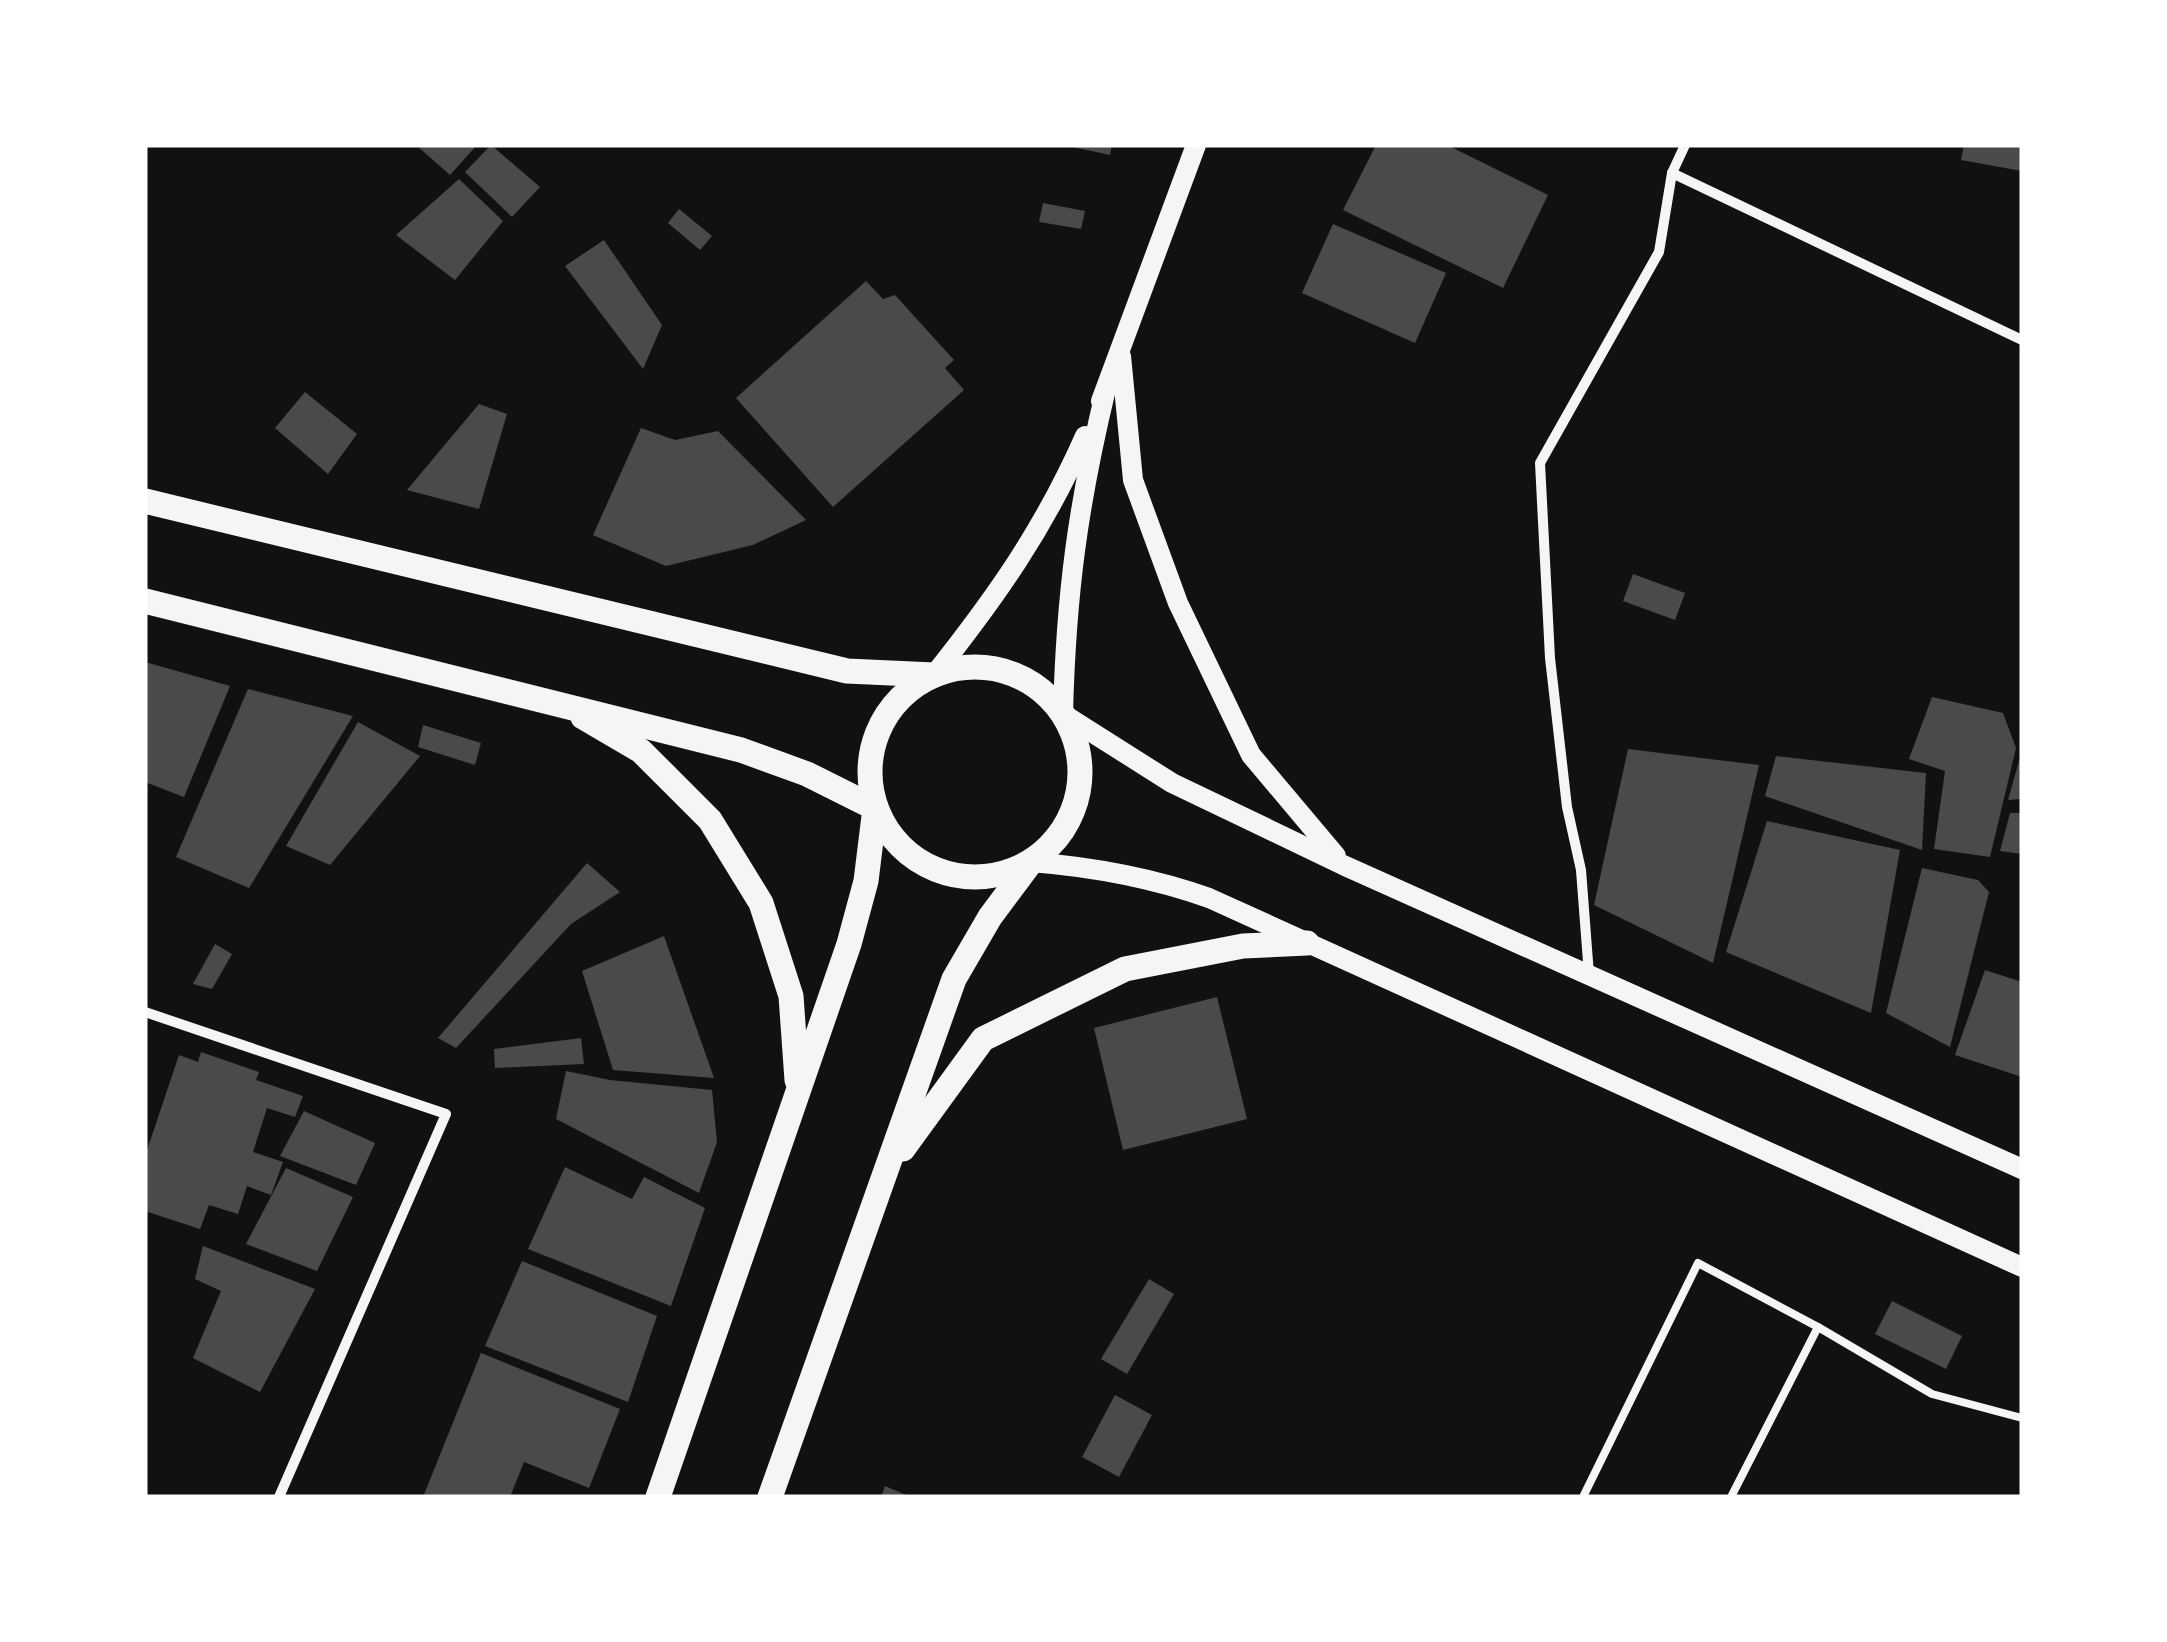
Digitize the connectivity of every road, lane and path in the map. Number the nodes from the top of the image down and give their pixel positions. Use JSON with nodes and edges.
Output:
{"nodes":[{"id":1,"x":1196,"y":145,"type":"edge"},
{"id":2,"x":1685,"y":145,"type":"edge"},
{"id":3,"x":1672,"y":172,"type":"junction"},
{"id":4,"x":2022,"y":340,"type":"edge"},
{"id":5,"x":1120,"y":351,"type":"junction"},
{"id":6,"x":1106,"y":390,"type":"junction"},
{"id":7,"x":145,"y":502,"type":"edge"},
{"id":8,"x":145,"y":600,"type":"edge"},
{"id":9,"x":934,"y":676,"type":"junction"},
{"id":10,"x":557,"y":701,"type":"junction"},
{"id":11,"x":1063,"y":714,"type":"junction"},
{"id":12,"x":876,"y":808,"type":"junction"},
{"id":13,"x":1032,"y":862,"type":"junction"},
{"id":14,"x":1344,"y":865,"type":"junction"},
{"id":15,"x":1307,"y":943,"type":"junction"},
{"id":16,"x":1589,"y":975,"type":"junction"},
{"id":17,"x":145,"y":1012,"type":"edge"},
{"id":18,"x":798,"y":1094,"type":"junction"},
{"id":19,"x":2022,"y":1169,"type":"edge"},
{"id":20,"x":885,"y":1173,"type":"junction"},
{"id":21,"x":2022,"y":1267,"type":"edge"},
{"id":22,"x":1818,"y":1327,"type":"junction"},
{"id":23,"x":2022,"y":1418,"type":"edge"},
{"id":24,"x":279,"y":1497,"type":"edge"},
{"id":25,"x":658,"y":1497,"type":"edge"},
{"id":26,"x":770,"y":1497,"type":"edge"},
{"id":27,"x":1583,"y":1497,"type":"edge"},
{"id":28,"x":1732,"y":1497,"type":"edge"}],
"edges":[{"from":1,"to":5,"type":"main road"},
{"from":2,"to":3,"type":"street"},
{"from":3,"to":4,"type":"street"},
{"from":3,"to":16,"type":"street"},
{"from":5,"to":6,"type":"main road"},
{"from":5,"to":14,"type":"main road"},
{"from":6,"to":9,"type":"main road"},
{"from":6,"to":11,"type":"main road"},
{"from":7,"to":9,"type":"main road"},
{"from":8,"to":10,"type":"main road"},
{"from":9,"to":11,"type":"main road"},
{"from":9,"to":12,"type":"main road"},
{"from":10,"to":12,"type":"main road"},
{"from":10,"to":18,"type":"main road"},
{"from":11,"to":13,"type":"main road"},
{"from":11,"to":14,"type":"main road"},
{"from":12,"to":13,"type":"main road"},
{"from":12,"to":18,"type":"main road"},
{"from":13,"to":15,"type":"main road"},
{"from":13,"to":20,"type":"main road"},
{"from":14,"to":16,"type":"main road"},
{"from":15,"to":20,"type":"main road"},
{"from":15,"to":21,"type":"main road"},
{"from":16,"to":19,"type":"main road"},
{"from":17,"to":24,"type":"street"},
{"from":18,"to":25,"type":"main road"},
{"from":20,"to":26,"type":"main road"},
{"from":22,"to":23,"type":"lane"},
{"from":22,"to":27,"type":"lane"},
{"from":22,"to":28,"type":"lane"}]}
